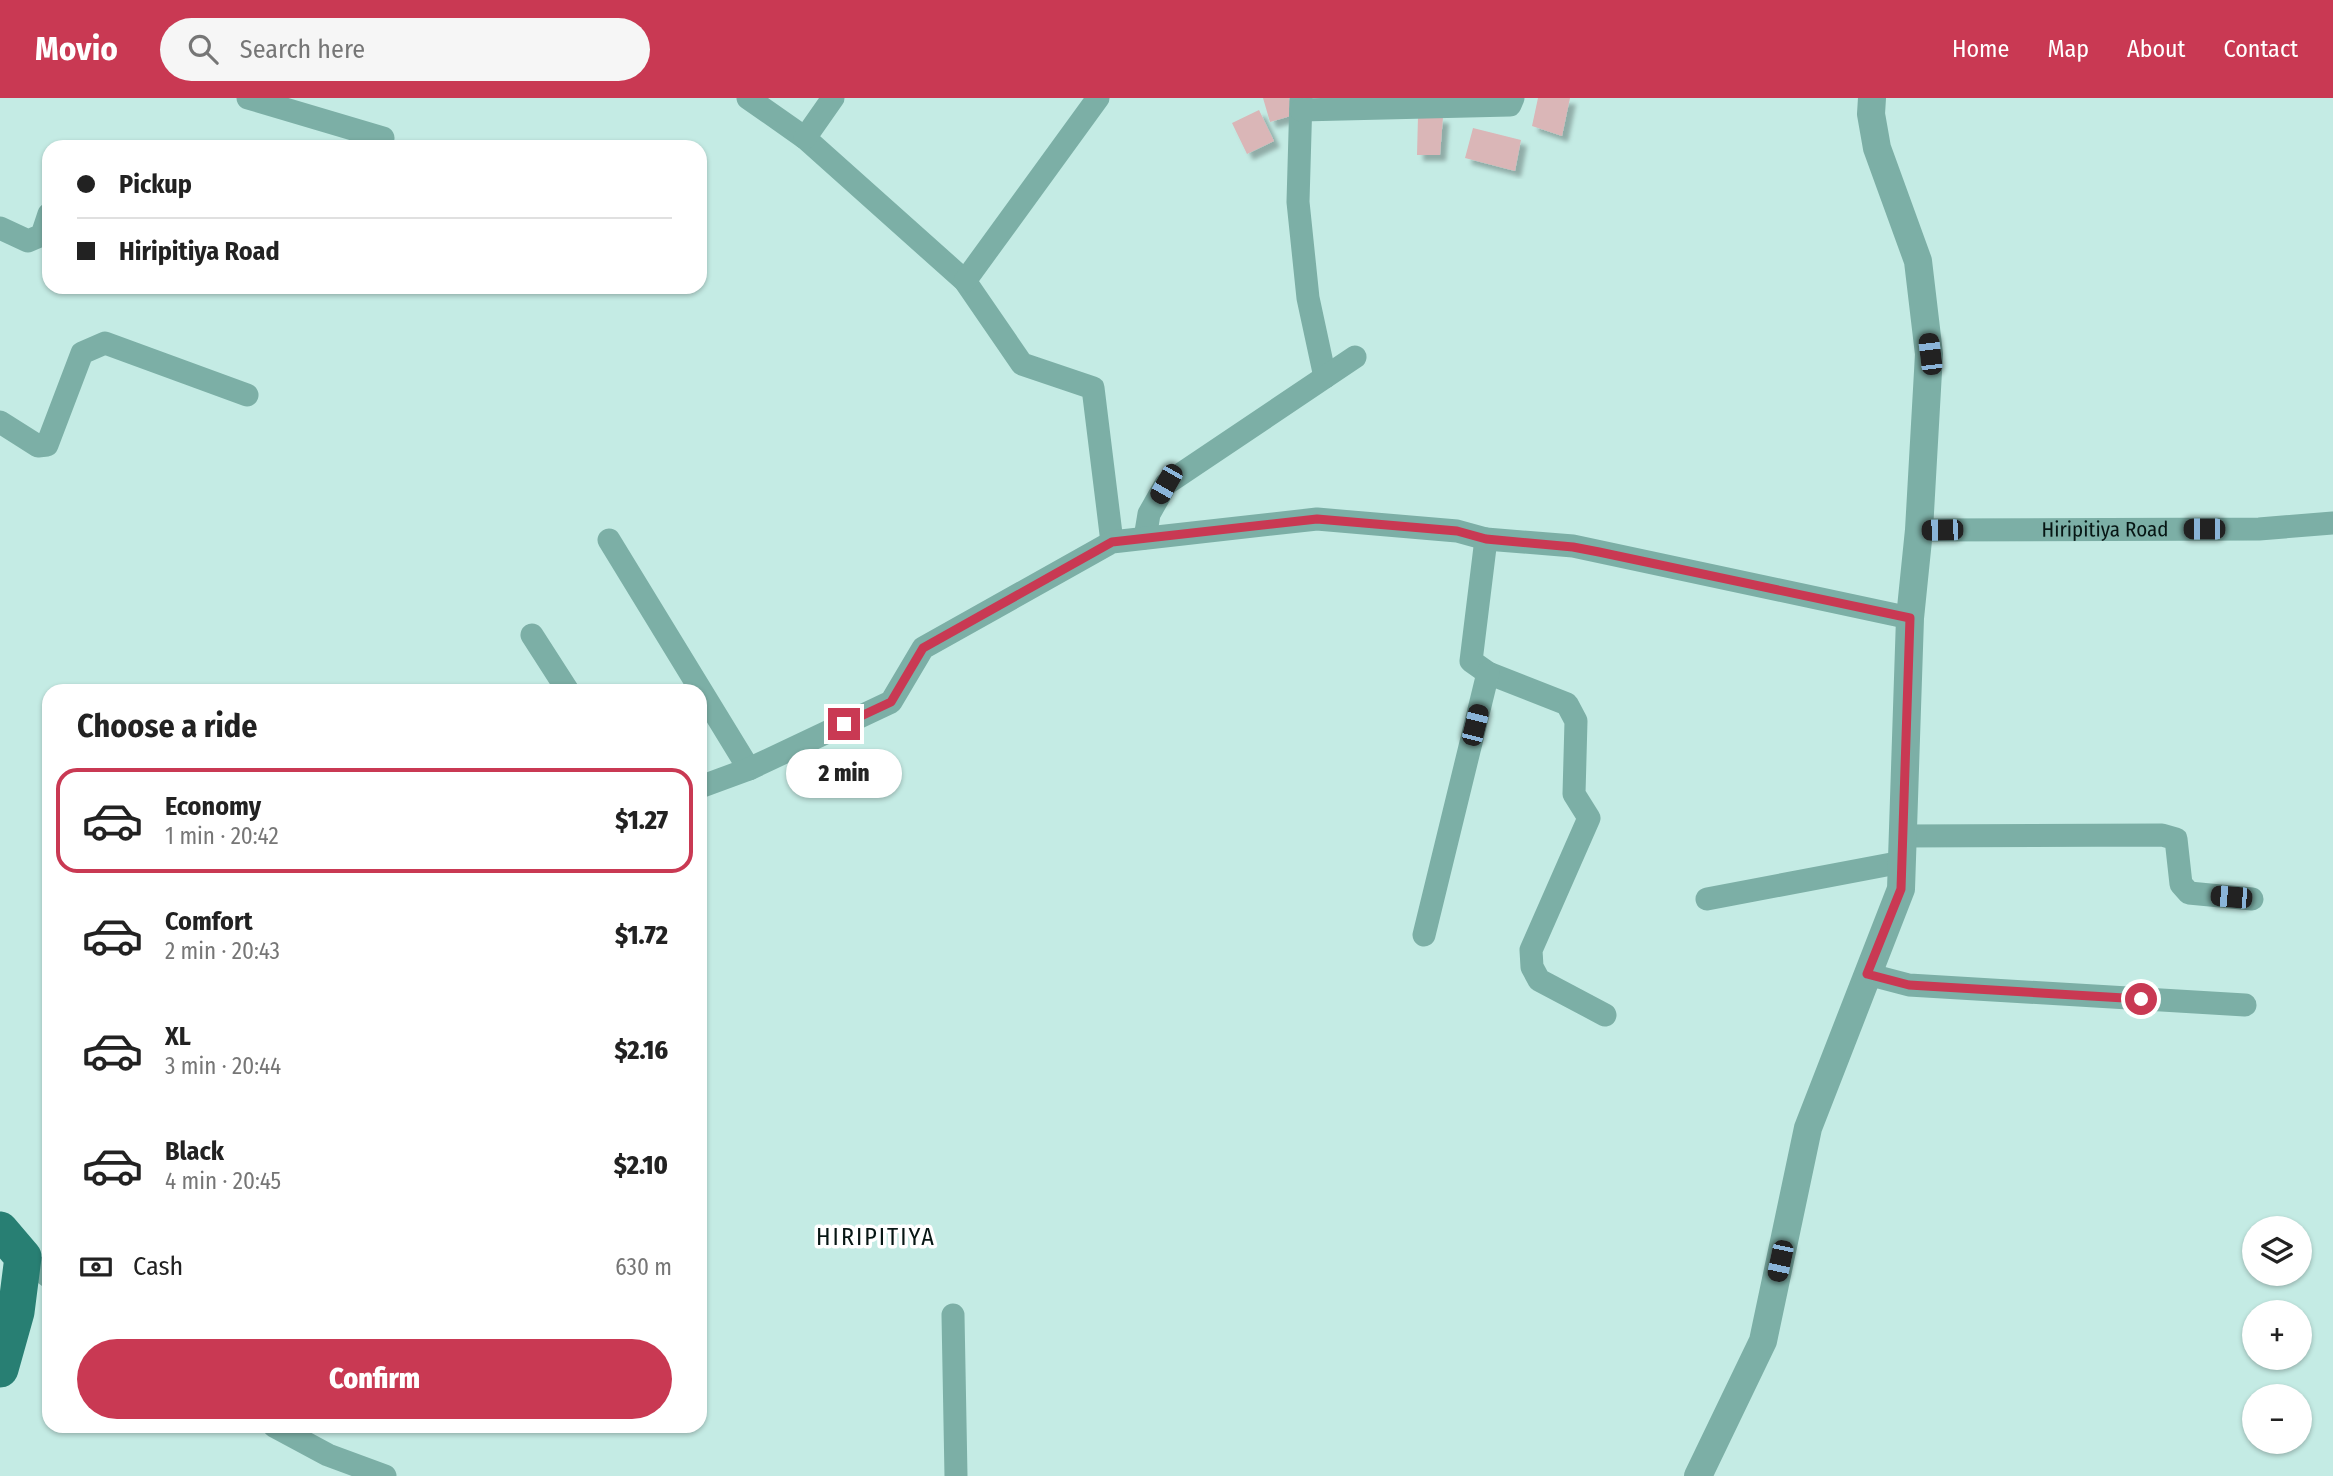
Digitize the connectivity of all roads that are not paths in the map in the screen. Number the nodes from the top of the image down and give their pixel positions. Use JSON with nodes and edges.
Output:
{"nodes":[{"id":1,"x":248,"y":98,"type":"edge"},
{"id":2,"x":748,"y":98,"type":"edge"},
{"id":3,"x":832,"y":98,"type":"edge"},
{"id":4,"x":1098,"y":98,"type":"edge"},
{"id":5,"x":1513,"y":98,"type":"edge"},
{"id":6,"x":1872,"y":98,"type":"edge"},
{"id":7,"x":1301,"y":104,"type":"edge"},
{"id":8,"x":383,"y":138,"type":"dead end"},
{"id":9,"x":805,"y":138,"type":"junction"},
{"id":10,"x":0,"y":229,"type":"edge"},
{"id":11,"x":42,"y":235,"type":"edge"},
{"id":12,"x":965,"y":281,"type":"junction"},
{"id":13,"x":1355,"y":357,"type":"dead end"},
{"id":14,"x":1325,"y":377,"type":"junction"},
{"id":15,"x":247,"y":395,"type":"dead end"},
{"id":16,"x":0,"y":422,"type":"edge"},
{"id":17,"x":2333,"y":523,"type":"edge"},
{"id":18,"x":1919,"y":530,"type":"junction"},
{"id":19,"x":1145,"y":538,"type":"junction"},
{"id":20,"x":1486,"y":539,"type":"junction"},
{"id":21,"x":609,"y":540,"type":"dead end"},
{"id":22,"x":1112,"y":542,"type":"junction"},
{"id":23,"x":1910,"y":618,"type":"junction"},
{"id":24,"x":532,"y":635,"type":"dead end"},
{"id":25,"x":1488,"y":673,"type":"junction"},
{"id":26,"x":564,"y":684,"type":"edge"},
{"id":27,"x":697,"y":684,"type":"edge"},
{"id":28,"x":707,"y":700,"type":"edge"},
{"id":29,"x":749,"y":768,"type":"junction"},
{"id":30,"x":707,"y":784,"type":"edge"},
{"id":31,"x":1902,"y":849,"type":"junction"},
{"id":32,"x":2252,"y":898,"type":"dead end"},
{"id":33,"x":1707,"y":899,"type":"dead end"},
{"id":34,"x":1424,"y":935,"type":"dead end"},
{"id":35,"x":1867,"y":974,"type":"junction"},
{"id":36,"x":2245,"y":1005,"type":"dead end"},
{"id":37,"x":1605,"y":1015,"type":"dead end"},
{"id":38,"x":24,"y":1255,"type":"edge"},
{"id":39,"x":953,"y":1315,"type":"dead end"},
{"id":40,"x":0,"y":1369,"type":"edge"},
{"id":41,"x":287,"y":1433,"type":"edge"},
{"id":42,"x":385,"y":1476,"type":"edge"},
{"id":43,"x":956,"y":1476,"type":"edge"},
{"id":44,"x":1698,"y":1476,"type":"edge"}],
"edges":[{"from":1,"to":8,"type":"street"},
{"from":2,"to":9,"type":"street"},
{"from":3,"to":9,"type":"street"},
{"from":4,"to":12,"type":"street"},
{"from":5,"to":7,"type":"street"},
{"from":6,"to":18,"type":"street"},
{"from":7,"to":14,"type":"street"},
{"from":9,"to":12,"type":"street"},
{"from":10,"to":11,"type":"street"},
{"from":12,"to":22,"type":"street"},
{"from":13,"to":14,"type":"street"},
{"from":14,"to":19,"type":"street"},
{"from":15,"to":16,"type":"street"},
{"from":17,"to":18,"type":"street","name":"Hiripitiya Road"},
{"from":18,"to":23,"type":"street"},
{"from":19,"to":20,"type":"street"},
{"from":19,"to":22,"type":"street"},
{"from":20,"to":23,"type":"street"},
{"from":20,"to":25,"type":"street"},
{"from":21,"to":27,"type":"street"},
{"from":22,"to":29,"type":"street"},
{"from":23,"to":31,"type":"street"},
{"from":24,"to":26,"type":"street"},
{"from":25,"to":34,"type":"street"},
{"from":25,"to":37,"type":"street"},
{"from":28,"to":29,"type":"street"},
{"from":29,"to":30,"type":"street"},
{"from":31,"to":32,"type":"street"},
{"from":31,"to":33,"type":"street"},
{"from":31,"to":35,"type":"street"},
{"from":35,"to":36,"type":"street"},
{"from":35,"to":44,"type":"street"},
{"from":38,"to":40,"type":"main road"},
{"from":39,"to":43,"type":"street"},
{"from":41,"to":42,"type":"street"}]}
